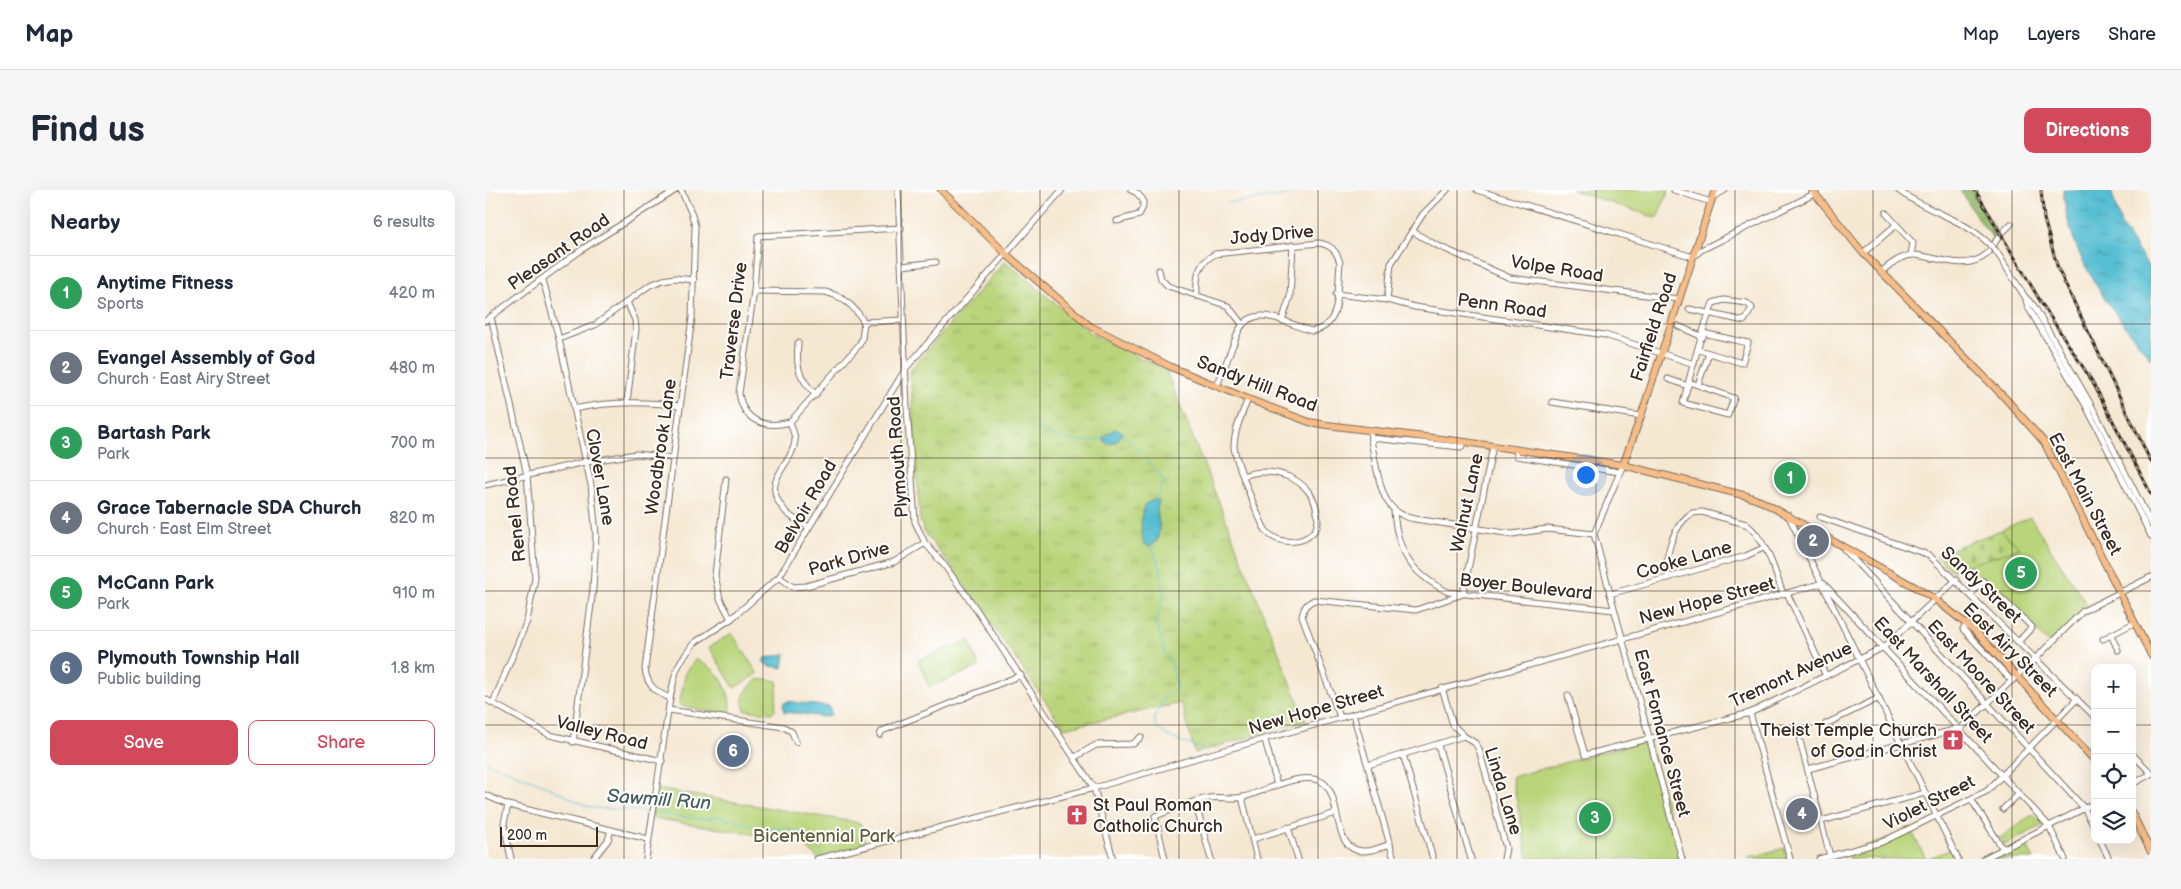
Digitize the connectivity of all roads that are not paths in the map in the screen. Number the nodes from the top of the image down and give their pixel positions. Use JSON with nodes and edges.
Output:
{"nodes":[{"id":1,"x":676,"y":190,"type":"edge"},
{"id":2,"x":681,"y":190,"type":"edge"},
{"id":3,"x":898,"y":190,"type":"edge"},
{"id":4,"x":941,"y":190,"type":"edge"},
{"id":5,"x":1062,"y":190,"type":"edge"},
{"id":6,"x":1131,"y":190,"type":"edge"},
{"id":7,"x":1447,"y":190,"type":"edge"},
{"id":8,"x":1477,"y":190,"type":"edge"},
{"id":9,"x":1674,"y":190,"type":"edge"},
{"id":10,"x":1725,"y":190,"type":"edge"},
{"id":11,"x":1898,"y":190,"type":"edge"},
{"id":12,"x":1813,"y":192,"type":"edge"},
{"id":13,"x":1713,"y":196,"type":"edge"},
{"id":14,"x":1886,"y":213,"type":"dead end"},
{"id":15,"x":1117,"y":221,"type":"dead end"},
{"id":16,"x":2011,"y":224,"type":"dead end"},
{"id":17,"x":1896,"y":225,"type":"junction"},
{"id":18,"x":901,"y":228,"type":"junction"},
{"id":19,"x":1412,"y":231,"type":"junction"},
{"id":20,"x":2004,"y":231,"type":"dead end"},
{"id":21,"x":1998,"y":238,"type":"dead end"},
{"id":22,"x":1293,"y":245,"type":"junction"},
{"id":23,"x":1863,"y":253,"type":"junction"},
{"id":24,"x":1006,"y":254,"type":"junction"},
{"id":25,"x":1911,"y":255,"type":"junction"},
{"id":26,"x":1693,"y":257,"type":"junction"},
{"id":27,"x":936,"y":262,"type":"dead end"},
{"id":28,"x":902,"y":266,"type":"junction"},
{"id":29,"x":1159,"y":270,"type":"dead end"},
{"id":30,"x":1881,"y":272,"type":"junction"},
{"id":31,"x":543,"y":280,"type":"junction"},
{"id":32,"x":694,"y":280,"type":"junction"},
{"id":33,"x":753,"y":291,"type":"junction"},
{"id":34,"x":1336,"y":294,"type":"junction"},
{"id":35,"x":1197,"y":296,"type":"junction"},
{"id":36,"x":2025,"y":297,"type":"junction"},
{"id":37,"x":1387,"y":300,"type":"junction"},
{"id":38,"x":1678,"y":300,"type":"junction"},
{"id":39,"x":627,"y":302,"type":"junction"},
{"id":40,"x":1689,"y":309,"type":"dead end"},
{"id":41,"x":1708,"y":315,"type":"junction"},
{"id":42,"x":491,"y":317,"type":"junction"},
{"id":43,"x":903,"y":320,"type":"junction"},
{"id":44,"x":1282,"y":320,"type":"junction"},
{"id":45,"x":485,"y":321,"type":"edge"},
{"id":46,"x":864,"y":322,"type":"junction"},
{"id":47,"x":1242,"y":324,"type":"junction"},
{"id":48,"x":1678,"y":326,"type":"dead end"},
{"id":49,"x":1703,"y":335,"type":"junction"},
{"id":50,"x":559,"y":339,"type":"junction"},
{"id":51,"x":798,"y":343,"type":"dead end"},
{"id":52,"x":1699,"y":350,"type":"junction"},
{"id":53,"x":1709,"y":353,"type":"junction"},
{"id":54,"x":1661,"y":354,"type":"junction"},
{"id":55,"x":1694,"y":364,"type":"junction"},
{"id":56,"x":906,"y":368,"type":"junction"},
{"id":57,"x":1668,"y":379,"type":"dead end"},
{"id":58,"x":1688,"y":384,"type":"junction"},
{"id":59,"x":1698,"y":385,"type":"junction"},
{"id":60,"x":1217,"y":386,"type":"junction"},
{"id":61,"x":816,"y":395,"type":"junction"},
{"id":62,"x":1248,"y":400,"type":"junction"},
{"id":63,"x":627,"y":402,"type":"junction"},
{"id":64,"x":1553,"y":402,"type":"dead end"},
{"id":65,"x":680,"y":406,"type":"junction"},
{"id":66,"x":574,"y":409,"type":"junction"},
{"id":67,"x":1641,"y":416,"type":"junction"},
{"id":68,"x":790,"y":422,"type":"junction"},
{"id":69,"x":1370,"y":434,"type":"junction"},
{"id":70,"x":1493,"y":446,"type":"junction"},
{"id":71,"x":1516,"y":450,"type":"junction"},
{"id":72,"x":673,"y":458,"type":"junction"},
{"id":73,"x":585,"y":462,"type":"junction"},
{"id":74,"x":1623,"y":465,"type":"junction"},
{"id":75,"x":1619,"y":472,"type":"junction"},
{"id":76,"x":527,"y":476,"type":"junction"},
{"id":77,"x":1243,"y":476,"type":"junction"},
{"id":78,"x":726,"y":479,"type":"dead end"},
{"id":79,"x":485,"y":485,"type":"edge"},
{"id":80,"x":1395,"y":512,"type":"junction"},
{"id":81,"x":1788,"y":515,"type":"junction"},
{"id":82,"x":1820,"y":517,"type":"dead end"},
{"id":83,"x":2151,"y":524,"type":"edge"},
{"id":84,"x":809,"y":527,"type":"junction"},
{"id":85,"x":1476,"y":528,"type":"junction"},
{"id":86,"x":1594,"y":534,"type":"junction"},
{"id":87,"x":2151,"y":536,"type":"edge"},
{"id":88,"x":925,"y":543,"type":"junction"},
{"id":89,"x":1842,"y":546,"type":"junction"},
{"id":90,"x":1763,"y":548,"type":"junction"},
{"id":91,"x":779,"y":577,"type":"junction"},
{"id":92,"x":1669,"y":578,"type":"junction"},
{"id":93,"x":2151,"y":578,"type":"edge"},
{"id":94,"x":1956,"y":580,"type":"junction"},
{"id":95,"x":1823,"y":583,"type":"junction"},
{"id":96,"x":1463,"y":594,"type":"junction"},
{"id":97,"x":1610,"y":594,"type":"junction"},
{"id":98,"x":1785,"y":594,"type":"junction"},
{"id":99,"x":1971,"y":594,"type":"junction"},
{"id":100,"x":2120,"y":594,"type":"junction"},
{"id":101,"x":1936,"y":600,"type":"junction"},
{"id":102,"x":1614,"y":610,"type":"junction"},
{"id":103,"x":731,"y":618,"type":"junction"},
{"id":104,"x":1912,"y":621,"type":"junction"},
{"id":105,"x":2134,"y":623,"type":"junction"},
{"id":106,"x":2111,"y":635,"type":"junction"},
{"id":107,"x":1622,"y":638,"type":"junction"},
{"id":108,"x":2103,"y":639,"type":"dead end"},
{"id":109,"x":2019,"y":641,"type":"junction"},
{"id":110,"x":1884,"y":647,"type":"junction"},
{"id":111,"x":2119,"y":650,"type":"dead end"},
{"id":112,"x":2151,"y":655,"type":"edge"},
{"id":113,"x":2036,"y":658,"type":"junction"},
{"id":114,"x":1859,"y":659,"type":"junction"},
{"id":115,"x":1021,"y":676,"type":"junction"},
{"id":116,"x":1826,"y":676,"type":"junction"},
{"id":117,"x":2014,"y":679,"type":"junction"},
{"id":118,"x":1442,"y":688,"type":"junction"},
{"id":119,"x":1568,"y":696,"type":"dead end"},
{"id":120,"x":670,"y":698,"type":"junction"},
{"id":121,"x":1879,"y":698,"type":"junction"},
{"id":122,"x":485,"y":699,"type":"edge"},
{"id":123,"x":2077,"y":699,"type":"junction"},
{"id":124,"x":493,"y":703,"type":"junction"},
{"id":125,"x":1987,"y":704,"type":"junction"},
{"id":126,"x":669,"y":710,"type":"junction"},
{"id":127,"x":1750,"y":713,"type":"junction"},
{"id":128,"x":2091,"y":713,"type":"edge"},
{"id":129,"x":1353,"y":714,"type":"junction"},
{"id":130,"x":1340,"y":717,"type":"junction"},
{"id":131,"x":2057,"y":719,"type":"junction"},
{"id":132,"x":1826,"y":724,"type":"dead end"},
{"id":133,"x":1959,"y":729,"type":"junction"},
{"id":134,"x":880,"y":735,"type":"dead end"},
{"id":135,"x":1464,"y":736,"type":"junction"},
{"id":136,"x":1141,"y":737,"type":"dead end"},
{"id":137,"x":1265,"y":740,"type":"junction"},
{"id":138,"x":1650,"y":740,"type":"junction"},
{"id":139,"x":1799,"y":741,"type":"dead end"},
{"id":140,"x":573,"y":742,"type":"junction"},
{"id":141,"x":796,"y":742,"type":"dead end"},
{"id":142,"x":1438,"y":744,"type":"junction"},
{"id":143,"x":1902,"y":744,"type":"junction"},
{"id":144,"x":2029,"y":748,"type":"junction"},
{"id":145,"x":1403,"y":754,"type":"junction"},
{"id":146,"x":1075,"y":757,"type":"junction"},
{"id":147,"x":2091,"y":757,"type":"edge"},
{"id":148,"x":2136,"y":758,"type":"edge"},
{"id":149,"x":662,"y":761,"type":"junction"},
{"id":150,"x":1368,"y":765,"type":"junction"},
{"id":151,"x":1808,"y":769,"type":"junction"},
{"id":152,"x":2151,"y":774,"type":"edge"},
{"id":153,"x":2002,"y":776,"type":"junction"},
{"id":154,"x":2136,"y":782,"type":"edge"},
{"id":155,"x":1277,"y":785,"type":"junction"},
{"id":156,"x":1094,"y":788,"type":"junction"},
{"id":157,"x":1925,"y":793,"type":"junction"},
{"id":158,"x":2019,"y":794,"type":"junction"},
{"id":159,"x":485,"y":795,"type":"edge"},
{"id":160,"x":1242,"y":797,"type":"junction"},
{"id":161,"x":1971,"y":799,"type":"junction"},
{"id":162,"x":1195,"y":802,"type":"junction"},
{"id":163,"x":508,"y":805,"type":"junction"},
{"id":164,"x":2091,"y":805,"type":"edge"},
{"id":165,"x":2084,"y":808,"type":"junction"},
{"id":166,"x":2003,"y":809,"type":"dead end"},
{"id":167,"x":1336,"y":813,"type":"junction"},
{"id":168,"x":1937,"y":816,"type":"junction"},
{"id":169,"x":1821,"y":821,"type":"junction"},
{"id":170,"x":2136,"y":821,"type":"edge"},
{"id":171,"x":2091,"y":822,"type":"edge"},
{"id":172,"x":2049,"y":826,"type":"junction"},
{"id":173,"x":1288,"y":827,"type":"junction"},
{"id":174,"x":611,"y":830,"type":"junction"},
{"id":175,"x":1253,"y":838,"type":"junction"},
{"id":176,"x":648,"y":839,"type":"junction"},
{"id":177,"x":1390,"y":844,"type":"junction"},
{"id":178,"x":2102,"y":844,"type":"edge"},
{"id":179,"x":2003,"y":848,"type":"junction"},
{"id":180,"x":2151,"y":852,"type":"edge"},
{"id":181,"x":1830,"y":856,"type":"junction"},
{"id":182,"x":819,"y":858,"type":"edge"},
{"id":183,"x":511,"y":859,"type":"edge"},
{"id":184,"x":593,"y":859,"type":"edge"},
{"id":185,"x":646,"y":859,"type":"edge"},
{"id":186,"x":1113,"y":859,"type":"edge"},
{"id":187,"x":1165,"y":859,"type":"edge"},
{"id":188,"x":1211,"y":859,"type":"edge"},
{"id":189,"x":1257,"y":859,"type":"edge"},
{"id":190,"x":1299,"y":859,"type":"edge"},
{"id":191,"x":1394,"y":859,"type":"edge"},
{"id":192,"x":1433,"y":859,"type":"edge"},
{"id":193,"x":1471,"y":859,"type":"edge"},
{"id":194,"x":1504,"y":859,"type":"edge"},
{"id":195,"x":1682,"y":859,"type":"edge"},
{"id":196,"x":1790,"y":859,"type":"edge"},
{"id":197,"x":1819,"y":859,"type":"edge"},
{"id":198,"x":1958,"y":859,"type":"edge"},
{"id":199,"x":1983,"y":859,"type":"edge"},
{"id":200,"x":2065,"y":859,"type":"edge"},
{"id":201,"x":2109,"y":859,"type":"edge"}],
"edges":[{"from":1,"to":31,"type":"street","name":"Pleasant Road"},
{"from":2,"to":32,"type":"street","name":"Woodbrook Lane"},
{"from":3,"to":18,"type":"street","name":"Plymouth Road"},
{"from":4,"to":24,"type":"main road","name":"Sandy Hill Road"},
{"from":5,"to":24,"type":"street","name":"Belvoir Road"},
{"from":6,"to":15,"type":"street"},
{"from":7,"to":19,"type":"street"},
{"from":8,"to":26,"type":"street"},
{"from":9,"to":13,"type":"street"},
{"from":10,"to":13,"type":"street"},
{"from":11,"to":36,"type":"street","bridge":true},
{"from":12,"to":23,"type":"main road","name":"East Main Street"},
{"from":12,"to":26,"type":"street"},
{"from":13,"to":26,"type":"main road","name":"Fairfield Road"},
{"from":14,"to":17,"type":"street"},
{"from":16,"to":20,"type":"street"},
{"from":17,"to":23,"type":"street"},
{"from":17,"to":25,"type":"street"},
{"from":18,"to":28,"type":"street","name":"Plymouth Road"},
{"from":18,"to":33,"type":"street","name":"Traverse Drive"},
{"from":19,"to":37,"type":"street"},
{"from":19,"to":38,"type":"street","name":"Volpe Road"},
{"from":21,"to":25,"type":"street"},
{"from":22,"to":34,"type":"street","name":"Jody Drive"},
{"from":22,"to":35,"type":"street","name":"Jody Drive"},
{"from":22,"to":44,"type":"street"},
{"from":23,"to":30,"type":"main road","name":"East Main Street"},
{"from":24,"to":56,"type":"street","name":"Belvoir Road"},
{"from":24,"to":60,"type":"main road","name":"Sandy Hill Road"},
{"from":25,"to":30,"type":"street"},
{"from":26,"to":38,"type":"main road","name":"Fairfield Road"},
{"from":27,"to":28,"type":"street"},
{"from":28,"to":43,"type":"street","name":"Plymouth Road"},
{"from":29,"to":35,"type":"street"},
{"from":30,"to":100,"type":"main road","name":"East Main Street"},
{"from":31,"to":42,"type":"street","name":"Pleasant Road"},
{"from":31,"to":50,"type":"street","name":"Clover Lane"},
{"from":32,"to":39,"type":"street"},
{"from":32,"to":65,"type":"street","name":"Woodbrook Lane"},
{"from":33,"to":46,"type":"street"},
{"from":33,"to":68,"type":"street","name":"Traverse Drive"},
{"from":34,"to":37,"type":"street","name":"Penn Road"},
{"from":34,"to":44,"type":"street","name":"Jody Drive"},
{"from":35,"to":47,"type":"street"},
{"from":36,"to":83,"type":"street"},
{"from":36,"to":87,"type":"street"},
{"from":37,"to":54,"type":"street","name":"Penn Road"},
{"from":38,"to":54,"type":"main road","name":"Fairfield Road"},
{"from":39,"to":50,"type":"street"},
{"from":39,"to":63,"type":"street"},
{"from":40,"to":41,"type":"street"},
{"from":41,"to":41,"type":"street"},
{"from":41,"to":49,"type":"street"},
{"from":42,"to":45,"type":"street","name":"Pleasant Road"},
{"from":42,"to":76,"type":"street","name":"Renel Road"},
{"from":43,"to":46,"type":"street"},
{"from":43,"to":56,"type":"street","name":"Plymouth Road"},
{"from":44,"to":47,"type":"street","name":"Jody Drive"},
{"from":46,"to":61,"type":"street"},
{"from":47,"to":60,"type":"street"},
{"from":48,"to":49,"type":"street"},
{"from":49,"to":52,"type":"street"},
{"from":49,"to":53,"type":"street"},
{"from":50,"to":66,"type":"street","name":"Clover Lane"},
{"from":51,"to":61,"type":"street"},
{"from":52,"to":53,"type":"street"},
{"from":52,"to":55,"type":"street"},
{"from":53,"to":59,"type":"street"},
{"from":54,"to":55,"type":"street","name":"Penn Road"},
{"from":54,"to":67,"type":"main road","name":"Fairfield Road"},
{"from":55,"to":58,"type":"street"},
{"from":56,"to":84,"type":"street","name":"Belvoir Road"},
{"from":56,"to":88,"type":"street","name":"Plymouth Road"},
{"from":57,"to":58,"type":"street"},
{"from":58,"to":59,"type":"street"},
{"from":58,"to":59,"type":"street"},
{"from":60,"to":62,"type":"main road","name":"Sandy Hill Road"},
{"from":61,"to":68,"type":"street"},
{"from":62,"to":69,"type":"main road","name":"Sandy Hill Road"},
{"from":62,"to":77,"type":"street"},
{"from":63,"to":65,"type":"street"},
{"from":63,"to":66,"type":"street"},
{"from":64,"to":67,"type":"street"},
{"from":65,"to":72,"type":"street","name":"Woodbrook Lane"},
{"from":66,"to":73,"type":"street","name":"Clover Lane"},
{"from":67,"to":74,"type":"main road","name":"Fairfield Road"},
{"from":68,"to":84,"type":"street"},
{"from":69,"to":70,"type":"main road","name":"Sandy Hill Road"},
{"from":69,"to":80,"type":"street"},
{"from":70,"to":71,"type":"main road","name":"Sandy Hill Road"},
{"from":70,"to":85,"type":"street","name":"Walnut Lane"},
{"from":71,"to":74,"type":"main road","name":"Sandy Hill Road"},
{"from":71,"to":75,"type":"street"},
{"from":72,"to":73,"type":"street"},
{"from":72,"to":120,"type":"street","name":"Woodbrook Lane"},
{"from":73,"to":76,"type":"street"},
{"from":73,"to":140,"type":"street","name":"Clover Lane"},
{"from":74,"to":75,"type":"street","name":"Fairfield Road"},
{"from":74,"to":81,"type":"main road"},
{"from":75,"to":86,"type":"street"},
{"from":76,"to":79,"type":"street"},
{"from":76,"to":124,"type":"street","name":"Renel Road"},
{"from":77,"to":77,"type":"street"},
{"from":78,"to":103,"type":"street"},
{"from":80,"to":85,"type":"street"},
{"from":80,"to":96,"type":"street","name":"Boyer Boulevard"},
{"from":81,"to":89,"type":"main road","name":"East Airy Street"},
{"from":81,"to":95,"type":"street","name":"East Marshall Street"},
{"from":82,"to":94,"type":"street","name":"Sandy Street"},
{"from":84,"to":91,"type":"street","name":"Belvoir Road"},
{"from":85,"to":86,"type":"street"},
{"from":85,"to":96,"type":"street","name":"Walnut Lane"},
{"from":86,"to":97,"type":"street","name":"East Fornance Street"},
{"from":88,"to":91,"type":"street","name":"Park Drive"},
{"from":88,"to":115,"type":"street","name":"Plymouth Road"},
{"from":89,"to":101,"type":"main road","name":"East Airy Street"},
{"from":89,"to":104,"type":"street","name":"East Moore Street"},
{"from":90,"to":92,"type":"street","name":"Cooke Lane"},
{"from":90,"to":92,"type":"street"},
{"from":90,"to":98,"type":"street"},
{"from":91,"to":103,"type":"street","name":"Belvoir Road"},
{"from":92,"to":97,"type":"street","name":"Cooke Lane"},
{"from":93,"to":100,"type":"street"},
{"from":94,"to":99,"type":"street","name":"Sandy Street"},
{"from":94,"to":101,"type":"street","name":"Tremont Avenue"},
{"from":95,"to":98,"type":"street","name":"New Hope Street"},
{"from":95,"to":110,"type":"street","name":"East Marshall Street"},
{"from":95,"to":114,"type":"street"},
{"from":96,"to":102,"type":"street","name":"Boyer Boulevard"},
{"from":96,"to":130,"type":"street"},
{"from":97,"to":102,"type":"street","name":"East Fornance Street"},
{"from":98,"to":107,"type":"street","name":"New Hope Street"},
{"from":98,"to":116,"type":"street"},
{"from":99,"to":109,"type":"street","name":"Sandy Street"},
{"from":99,"to":109,"type":"street"},
{"from":100,"to":105,"type":"main road","name":"East Main Street"},
{"from":100,"to":113,"type":"street"},
{"from":101,"to":104,"type":"street","name":"Tremont Avenue"},
{"from":101,"to":117,"type":"main road","name":"East Airy Street"},
{"from":102,"to":107,"type":"street","name":"East Fornance Street"},
{"from":103,"to":120,"type":"street","name":"Belvoir Road"},
{"from":104,"to":110,"type":"street","name":"Tremont Avenue"},
{"from":104,"to":125,"type":"street","name":"East Moore Street"},
{"from":105,"to":106,"type":"street"},
{"from":105,"to":112,"type":"main road","name":"East Main Street"},
{"from":106,"to":108,"type":"street"},
{"from":106,"to":111,"type":"street"},
{"from":107,"to":118,"type":"street","name":"New Hope Street"},
{"from":107,"to":138,"type":"street","name":"East Fornance Street"},
{"from":109,"to":113,"type":"street","name":"Sandy Street"},
{"from":110,"to":114,"type":"street","name":"Tremont Avenue"},
{"from":110,"to":133,"type":"street","name":"East Marshall Street"},
{"from":113,"to":117,"type":"street"},
{"from":113,"to":123,"type":"street","name":"Sandy Street"},
{"from":114,"to":116,"type":"street","name":"Tremont Avenue"},
{"from":114,"to":121,"type":"street"},
{"from":115,"to":134,"type":"street"},
{"from":115,"to":146,"type":"street","name":"Plymouth Road"},
{"from":116,"to":127,"type":"street","name":"Tremont Avenue"},
{"from":117,"to":125,"type":"street"},
{"from":117,"to":131,"type":"main road","name":"East Airy Street"},
{"from":118,"to":129,"type":"street","name":"New Hope Street"},
{"from":118,"to":135,"type":"street","name":"Linda Lane"},
{"from":119,"to":138,"type":"street","name":"Tremont Avenue"},
{"from":120,"to":126,"type":"street","name":"Belvoir Road"},
{"from":121,"to":132,"type":"street"},
{"from":121,"to":143,"type":"street"},
{"from":122,"to":124,"type":"street","name":"Valley Road"},
{"from":123,"to":128,"type":"street","name":"Sandy Street"},
{"from":123,"to":131,"type":"street","name":"Violet Street"},
{"from":124,"to":140,"type":"street","name":"Valley Road"},
{"from":125,"to":133,"type":"street"},
{"from":125,"to":144,"type":"street","name":"East Moore Street"},
{"from":126,"to":141,"type":"street"},
{"from":126,"to":149,"type":"street","name":"Belvoir Road"},
{"from":127,"to":138,"type":"street","name":"Tremont Avenue"},
{"from":127,"to":196,"type":"street"},
{"from":129,"to":130,"type":"street","name":"New Hope Street"},
{"from":129,"to":150,"type":"street"},
{"from":130,"to":137,"type":"street","name":"New Hope Street"},
{"from":131,"to":144,"type":"street","name":"Violet Street"},
{"from":131,"to":147,"type":"main road","name":"East Airy Street"},
{"from":133,"to":143,"type":"street"},
{"from":133,"to":153,"type":"street","name":"East Marshall Street"},
{"from":135,"to":142,"type":"street","name":"Linda Lane"},
{"from":135,"to":194,"type":"street","name":"Linda Lane"},
{"from":136,"to":146,"type":"street"},
{"from":137,"to":155,"type":"street"},
{"from":137,"to":156,"type":"street","name":"New Hope Street"},
{"from":138,"to":195,"type":"street","name":"East Fornance Street"},
{"from":139,"to":151,"type":"street"},
{"from":140,"to":149,"type":"street","name":"Valley Road"},
{"from":142,"to":145,"type":"street"},
{"from":142,"to":193,"type":"street"},
{"from":143,"to":151,"type":"street"},
{"from":143,"to":157,"type":"street"},
{"from":144,"to":153,"type":"street","name":"Violet Street"},
{"from":144,"to":165,"type":"street","name":"East Moore Street"},
{"from":145,"to":150,"type":"street"},
{"from":145,"to":192,"type":"street"},
{"from":146,"to":156,"type":"street","name":"Plymouth Road"},
{"from":148,"to":152,"type":"street"},
{"from":149,"to":176,"type":"street","name":"Belvoir Road"},
{"from":150,"to":177,"type":"street"},
{"from":151,"to":169,"type":"street"},
{"from":152,"to":154,"type":"street"},
{"from":153,"to":158,"type":"street","name":"East Marshall Street"},
{"from":153,"to":161,"type":"street","name":"Violet Street"},
{"from":155,"to":160,"type":"street"},
{"from":155,"to":167,"type":"street"},
{"from":156,"to":182,"type":"street","name":"New Hope Street"},
{"from":156,"to":186,"type":"street","name":"Plymouth Road"},
{"from":157,"to":168,"type":"street"},
{"from":157,"to":169,"type":"street"},
{"from":158,"to":166,"type":"street"},
{"from":158,"to":172,"type":"street","name":"East Marshall Street"},
{"from":159,"to":163,"type":"street"},
{"from":160,"to":162,"type":"street"},
{"from":160,"to":175,"type":"street"},
{"from":161,"to":168,"type":"street","name":"Violet Street"},
{"from":161,"to":179,"type":"street"},
{"from":162,"to":187,"type":"street"},
{"from":162,"to":188,"type":"street"},
{"from":163,"to":174,"type":"street"},
{"from":163,"to":183,"type":"street"},
{"from":164,"to":165,"type":"street"},
{"from":165,"to":171,"type":"street","name":"East Moore Street"},
{"from":165,"to":172,"type":"street"},
{"from":167,"to":173,"type":"street"},
{"from":167,"to":177,"type":"street"},
{"from":168,"to":181,"type":"street","name":"Violet Street"},
{"from":168,"to":198,"type":"street"},
{"from":169,"to":181,"type":"street"},
{"from":170,"to":180,"type":"main road"},
{"from":172,"to":179,"type":"street"},
{"from":172,"to":200,"type":"street","name":"East Marshall Street"},
{"from":173,"to":175,"type":"street"},
{"from":173,"to":190,"type":"street"},
{"from":174,"to":176,"type":"street"},
{"from":174,"to":184,"type":"street"},
{"from":175,"to":189,"type":"street"},
{"from":176,"to":185,"type":"street","name":"Belvoir Road"},
{"from":177,"to":191,"type":"street"},
{"from":178,"to":201,"type":"street"},
{"from":179,"to":199,"type":"street"},
{"from":181,"to":197,"type":"street","name":"Violet Street"}]}
